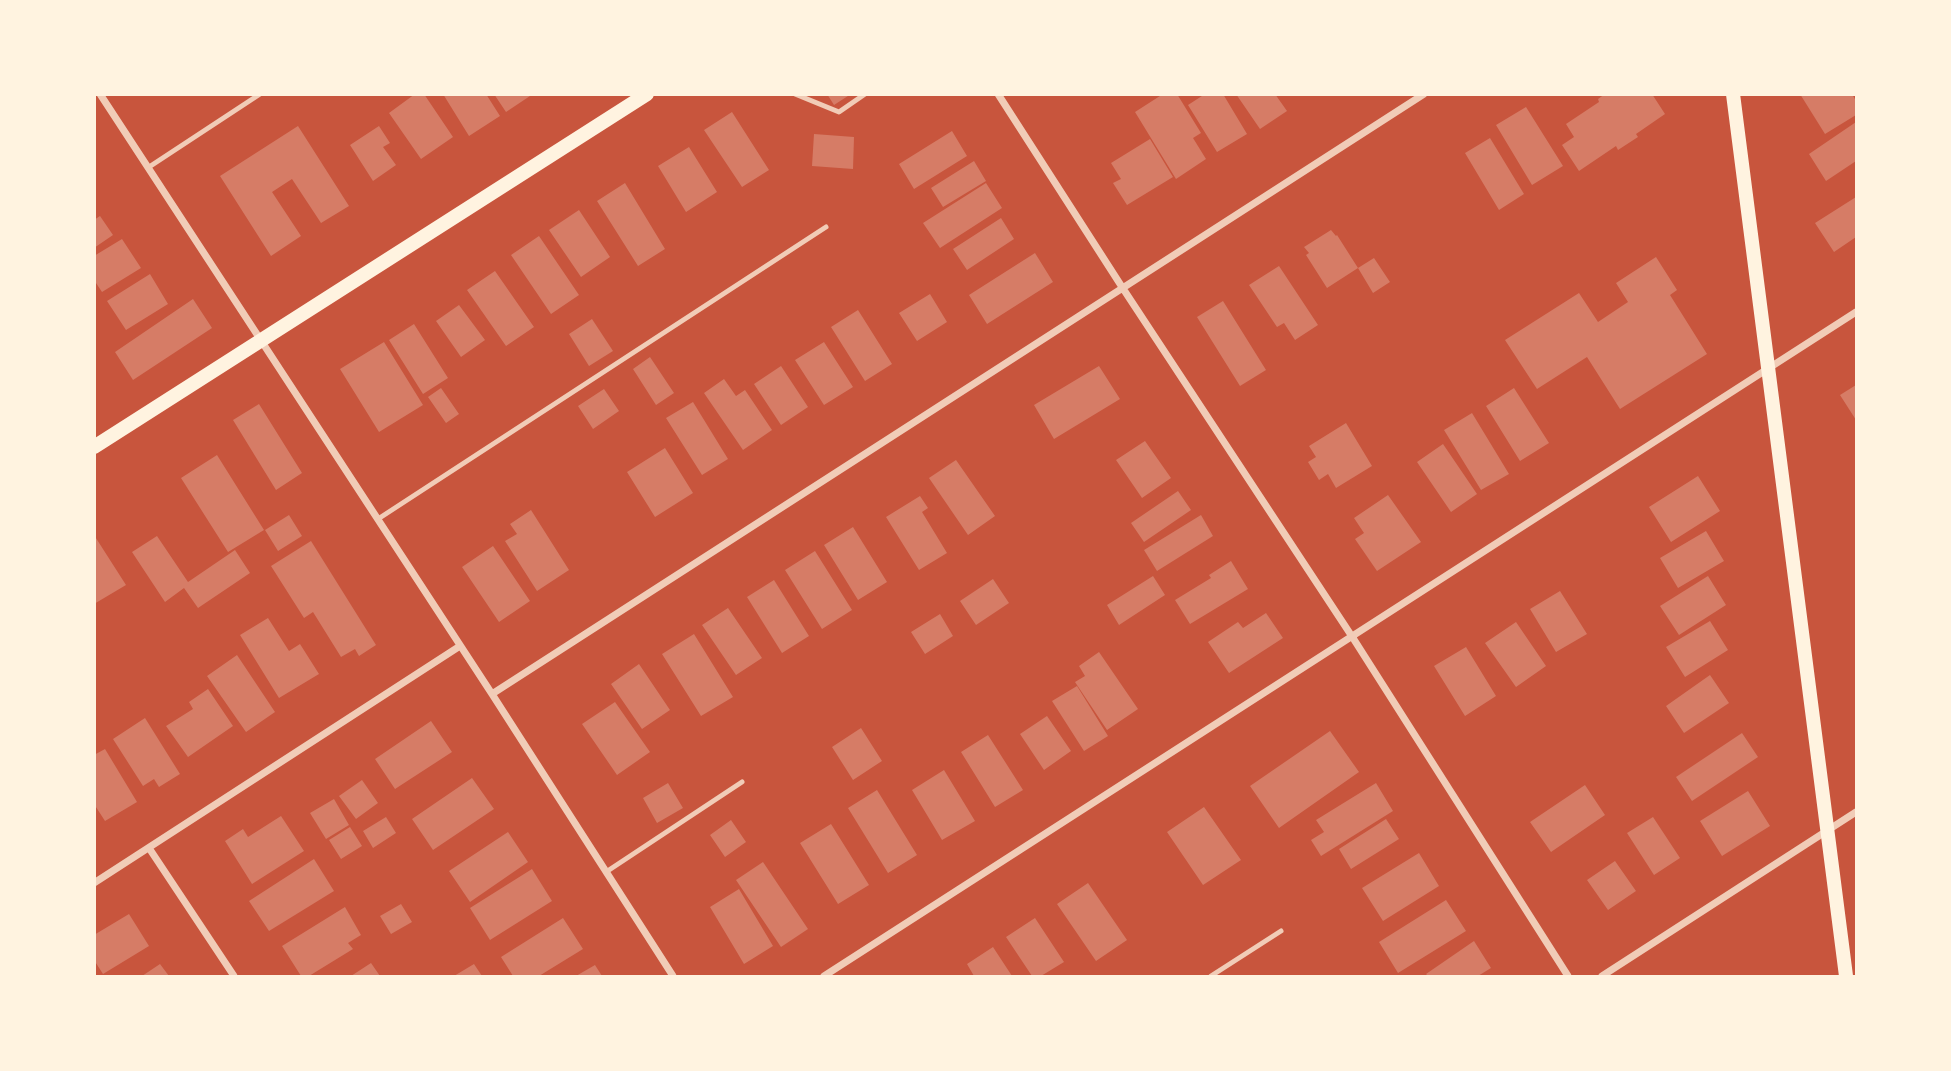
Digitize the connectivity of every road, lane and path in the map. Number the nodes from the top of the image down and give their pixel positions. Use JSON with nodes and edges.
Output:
{"nodes":[{"id":1,"x":100,"y":94,"type":"edge"},
{"id":2,"x":260,"y":94,"type":"edge"},
{"id":3,"x":647,"y":94,"type":"edge"},
{"id":4,"x":795,"y":94,"type":"edge"},
{"id":5,"x":810,"y":94,"type":"edge"},
{"id":6,"x":865,"y":94,"type":"edge"},
{"id":7,"x":998,"y":94,"type":"edge"},
{"id":8,"x":1424,"y":94,"type":"edge"},
{"id":9,"x":1733,"y":94,"type":"edge"},
{"id":10,"x":804,"y":99,"type":"junction"},
{"id":11,"x":149,"y":167,"type":"junction"},
{"id":12,"x":826,"y":227,"type":"dead end"},
{"id":13,"x":1122,"y":287,"type":"junction"},
{"id":14,"x":1857,"y":312,"type":"edge"},
{"id":15,"x":261,"y":340,"type":"junction"},
{"id":16,"x":1767,"y":370,"type":"junction"},
{"id":17,"x":94,"y":447,"type":"edge"},
{"id":18,"x":378,"y":519,"type":"junction"},
{"id":19,"x":1353,"y":638,"type":"junction"},
{"id":20,"x":460,"y":646,"type":"junction"},
{"id":21,"x":492,"y":694,"type":"junction"},
{"id":22,"x":742,"y":782,"type":"dead end"},
{"id":23,"x":1857,"y":813,"type":"edge"},
{"id":24,"x":1827,"y":831,"type":"junction"},
{"id":25,"x":149,"y":848,"type":"junction"},
{"id":26,"x":606,"y":872,"type":"junction"},
{"id":27,"x":94,"y":883,"type":"edge"},
{"id":28,"x":1281,"y":931,"type":"dead end"},
{"id":29,"x":234,"y":976,"type":"edge"},
{"id":30,"x":673,"y":976,"type":"edge"},
{"id":31,"x":824,"y":976,"type":"edge"},
{"id":32,"x":1211,"y":976,"type":"edge"},
{"id":33,"x":1568,"y":976,"type":"edge"},
{"id":34,"x":1602,"y":976,"type":"edge"},
{"id":35,"x":1846,"y":976,"type":"edge"}],
"edges":[{"from":1,"to":11,"type":"street"},
{"from":2,"to":11,"type":"lane"},
{"from":3,"to":15,"type":"main road"},
{"from":4,"to":10,"type":"lane"},
{"from":5,"to":10,"type":"lane"},
{"from":6,"to":10,"type":"lane"},
{"from":7,"to":13,"type":"street"},
{"from":8,"to":13,"type":"street"},
{"from":9,"to":16,"type":"main road"},
{"from":11,"to":15,"type":"street"},
{"from":12,"to":18,"type":"lane"},
{"from":13,"to":19,"type":"street"},
{"from":13,"to":21,"type":"street"},
{"from":14,"to":16,"type":"street"},
{"from":15,"to":17,"type":"main road"},
{"from":15,"to":18,"type":"street"},
{"from":16,"to":19,"type":"street"},
{"from":16,"to":24,"type":"main road"},
{"from":18,"to":20,"type":"street"},
{"from":19,"to":31,"type":"street"},
{"from":19,"to":33,"type":"street"},
{"from":20,"to":21,"type":"street"},
{"from":20,"to":25,"type":"street"},
{"from":21,"to":26,"type":"street"},
{"from":22,"to":26,"type":"lane"},
{"from":23,"to":24,"type":"street"},
{"from":24,"to":34,"type":"street"},
{"from":24,"to":35,"type":"main road"},
{"from":25,"to":27,"type":"street"},
{"from":25,"to":29,"type":"street"},
{"from":26,"to":30,"type":"street"},
{"from":28,"to":32,"type":"lane"}]}
